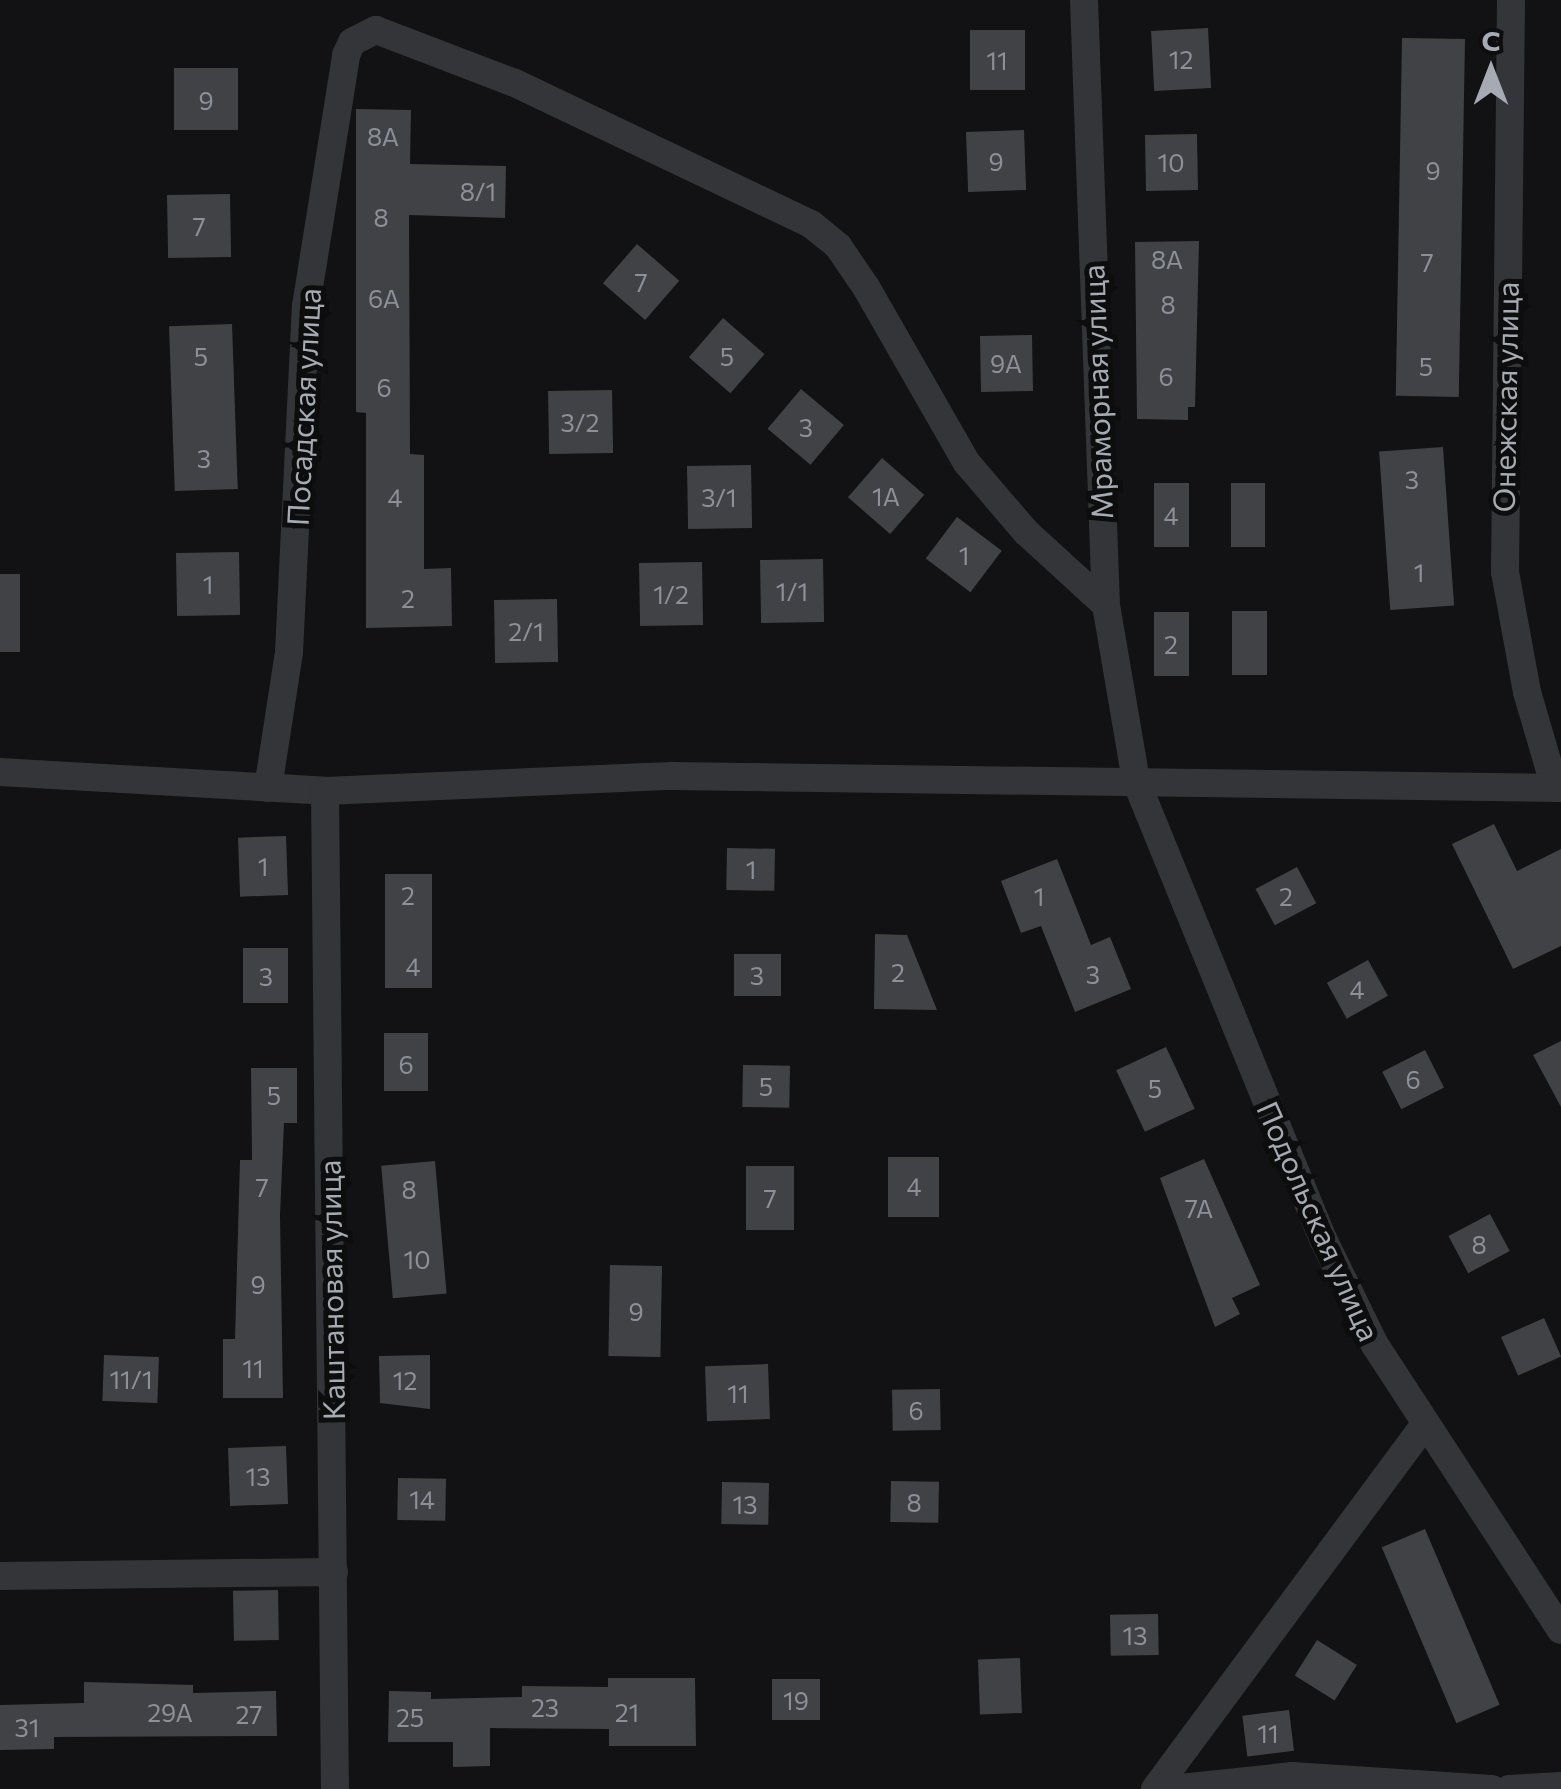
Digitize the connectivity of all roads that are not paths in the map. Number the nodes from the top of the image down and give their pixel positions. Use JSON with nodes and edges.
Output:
{"nodes":[{"id":1,"x":1084,"y":0,"type":"edge"},
{"id":2,"x":1511,"y":0,"type":"edge"},
{"id":3,"x":1106,"y":605,"type":"junction"},
{"id":4,"x":0,"y":772,"type":"edge"},
{"id":5,"x":1136,"y":781,"type":"junction"},
{"id":6,"x":268,"y":788,"type":"junction"},
{"id":7,"x":1558,"y":788,"type":"edge"},
{"id":8,"x":325,"y":791,"type":"junction"},
{"id":9,"x":1424,"y":1425,"type":"junction"},
{"id":10,"x":334,"y":1572,"type":"junction"},
{"id":11,"x":0,"y":1576,"type":"edge"},
{"id":12,"x":1561,"y":1630,"type":"edge"},
{"id":13,"x":1561,"y":1786,"type":"edge"},
{"id":14,"x":335,"y":1789,"type":"edge"},
{"id":15,"x":1155,"y":1789,"type":"edge"},
{"id":16,"x":1172,"y":1789,"type":"edge"},
{"id":17,"x":1492,"y":1789,"type":"edge"},
{"id":18,"x":1509,"y":1789,"type":"edge"}],
"edges":[{"from":1,"to":3,"type":"street","name":"Мраморная улица"},
{"from":2,"to":7,"type":"street","name":"Онежская улица"},
{"from":3,"to":5,"type":"street","name":"Мраморная улица"},
{"from":3,"to":6,"type":"street","name":"Посадская улица"},
{"from":4,"to":6,"type":"street"},
{"from":5,"to":7,"type":"street"},
{"from":5,"to":8,"type":"street"},
{"from":5,"to":9,"type":"street","name":"Подольская улица"},
{"from":6,"to":8,"type":"street"},
{"from":8,"to":10,"type":"street","name":"Каштановая улица"},
{"from":9,"to":12,"type":"street","name":"Подольская улица"},
{"from":9,"to":15,"type":"street"},
{"from":10,"to":11,"type":"street"},
{"from":10,"to":14,"type":"street","name":"Каштановая улица"},
{"from":13,"to":18,"type":"street"},
{"from":16,"to":17,"type":"street"}]}
